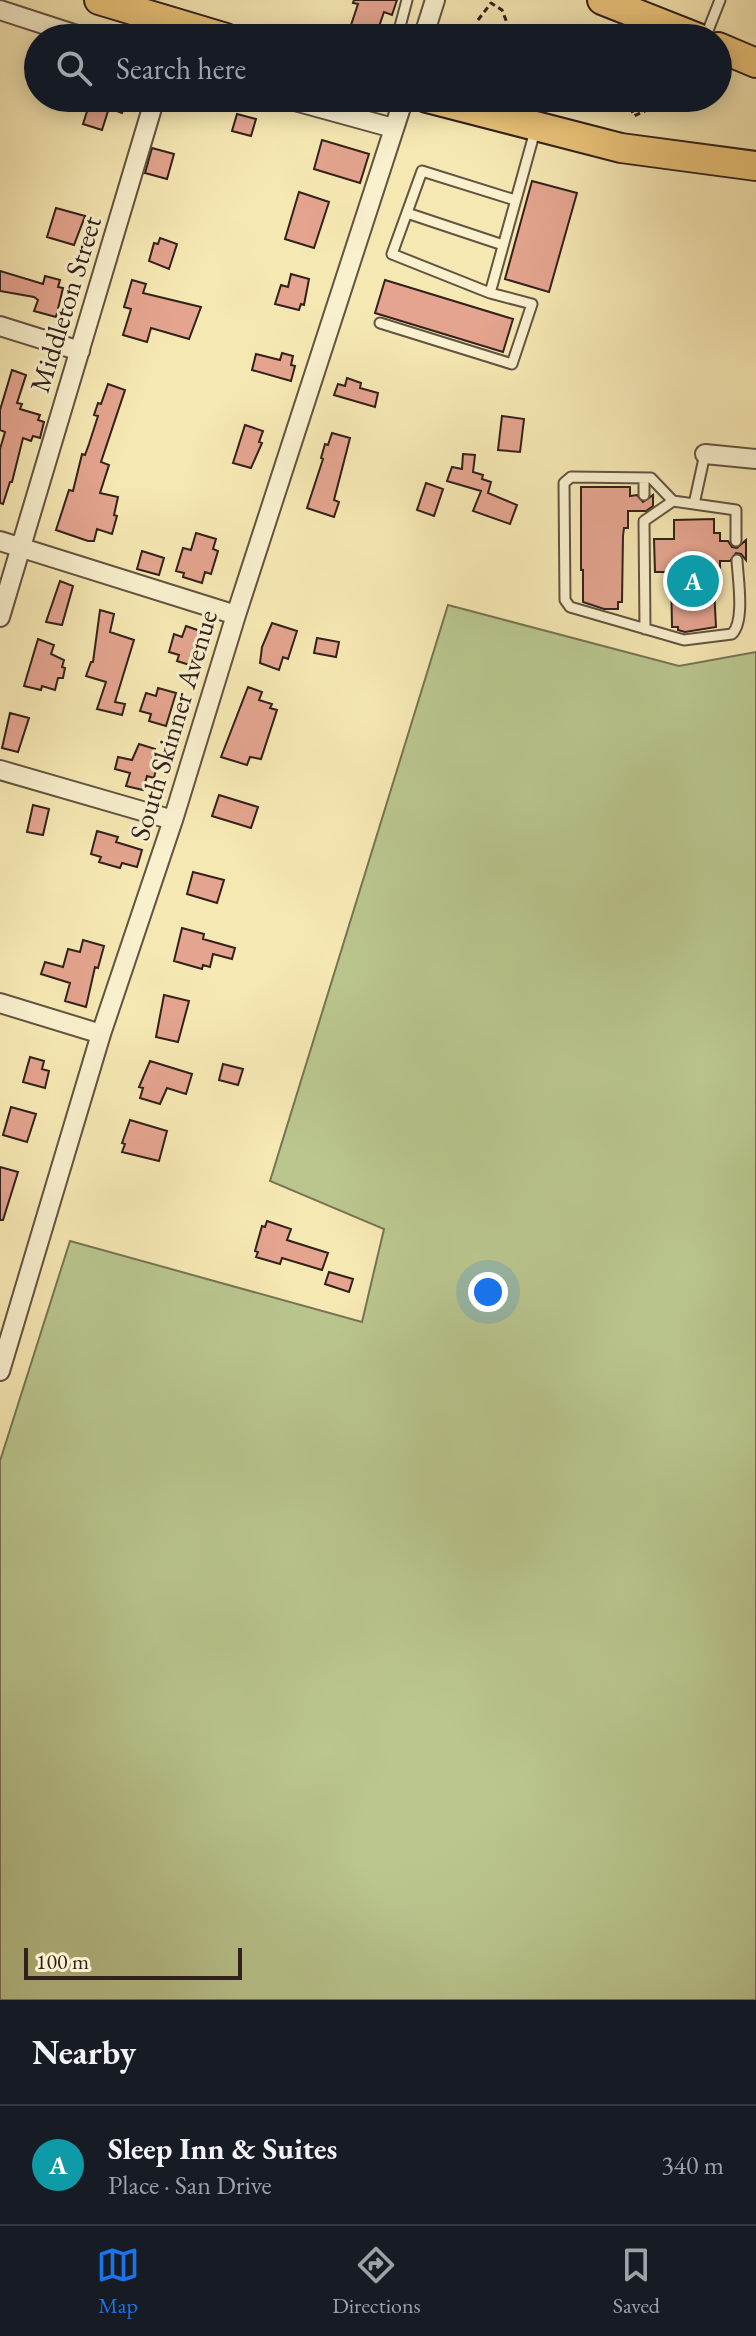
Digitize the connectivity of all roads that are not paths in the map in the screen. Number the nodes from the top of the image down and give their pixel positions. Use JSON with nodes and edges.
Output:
{"nodes":[{"id":1,"x":99,"y":0,"type":"edge"},
{"id":2,"x":407,"y":0,"type":"edge"},
{"id":3,"x":435,"y":0,"type":"edge"},
{"id":4,"x":602,"y":0,"type":"edge"},
{"id":5,"x":720,"y":0,"type":"edge"},
{"id":6,"x":0,"y":10,"type":"edge"},
{"id":7,"x":43,"y":24,"type":"edge"},
{"id":8,"x":179,"y":24,"type":"edge"},
{"id":9,"x":401,"y":24,"type":"edge"},
{"id":10,"x":427,"y":24,"type":"edge"},
{"id":11,"x":663,"y":24,"type":"edge"},
{"id":12,"x":711,"y":24,"type":"edge"},
{"id":13,"x":732,"y":52,"type":"edge"},
{"id":14,"x":755,"y":60,"type":"edge"},
{"id":15,"x":151,"y":112,"type":"edge"},
{"id":16,"x":335,"y":112,"type":"edge"},
{"id":17,"x":399,"y":112,"type":"edge"},
{"id":18,"x":480,"y":112,"type":"edge"},
{"id":19,"x":536,"y":127,"type":"junction"},
{"id":20,"x":393,"y":128,"type":"junction"},
{"id":21,"x":756,"y":156,"type":"edge"},
{"id":22,"x":698,"y":158,"type":"junction"},
{"id":23,"x":756,"y":166,"type":"edge"},
{"id":24,"x":515,"y":200,"type":"junction"},
{"id":25,"x":407,"y":213,"type":"junction"},
{"id":26,"x":503,"y":245,"type":"junction"},
{"id":27,"x":490,"y":293,"type":"junction"},
{"id":28,"x":380,"y":323,"type":"dead end"},
{"id":29,"x":0,"y":326,"type":"edge"},
{"id":30,"x":80,"y":351,"type":"junction"},
{"id":31,"x":705,"y":454,"type":"joint"},
{"id":32,"x":756,"y":459,"type":"edge"},
{"id":33,"x":644,"y":478,"type":"junction"},
{"id":34,"x":644,"y":495,"type":"dead end"},
{"id":35,"x":673,"y":501,"type":"junction"},
{"id":36,"x":694,"y":504,"type":"junction"},
{"id":37,"x":0,"y":541,"type":"edge"},
{"id":38,"x":736,"y":541,"type":"dead end"},
{"id":39,"x":22,"y":547,"type":"junction"},
{"id":40,"x":737,"y":560,"type":"dead end"},
{"id":41,"x":236,"y":615,"type":"junction"},
{"id":42,"x":0,"y":617,"type":"edge"},
{"id":43,"x":645,"y":629,"type":"junction"},
{"id":44,"x":0,"y":770,"type":"edge"},
{"id":45,"x":173,"y":820,"type":"junction"},
{"id":46,"x":0,"y":1003,"type":"edge"},
{"id":47,"x":101,"y":1034,"type":"junction"},
{"id":48,"x":0,"y":1371,"type":"edge"}],
"edges":[{"from":1,"to":8,"type":"main road"},
{"from":2,"to":9,"type":"lane"},
{"from":3,"to":10,"type":"street"},
{"from":4,"to":11,"type":"main road"},
{"from":5,"to":12,"type":"lane"},
{"from":6,"to":7,"type":"street"},
{"from":13,"to":14,"type":"main road"},
{"from":15,"to":30,"type":"street","name":"Middleton Street"},
{"from":16,"to":20,"type":"street"},
{"from":17,"to":20,"type":"street","name":"South Skinner Avenue"},
{"from":18,"to":19,"type":"main road"},
{"from":19,"to":22,"type":"main road"},
{"from":19,"to":24,"type":"lane"},
{"from":20,"to":41,"type":"street","name":"South Skinner Avenue"},
{"from":21,"to":22,"type":"main road"},
{"from":22,"to":23,"type":"main road"},
{"from":24,"to":25,"type":"lane"},
{"from":24,"to":26,"type":"lane"},
{"from":25,"to":26,"type":"lane"},
{"from":25,"to":27,"type":"lane"},
{"from":26,"to":27,"type":"lane"},
{"from":27,"to":28,"type":"lane"},
{"from":29,"to":30,"type":"street"},
{"from":30,"to":39,"type":"street","name":"Middleton Street"},
{"from":31,"to":32,"type":"street"},
{"from":31,"to":36,"type":"lane"},
{"from":33,"to":34,"type":"lane"},
{"from":33,"to":35,"type":"lane"},
{"from":33,"to":43,"type":"lane"},
{"from":35,"to":36,"type":"lane"},
{"from":35,"to":43,"type":"lane"},
{"from":36,"to":38,"type":"lane"},
{"from":37,"to":39,"type":"street"},
{"from":39,"to":41,"type":"street"},
{"from":39,"to":42,"type":"street","name":"Middleton Street"},
{"from":40,"to":43,"type":"lane"},
{"from":41,"to":45,"type":"street","name":"South Skinner Avenue"},
{"from":44,"to":45,"type":"street"},
{"from":45,"to":47,"type":"street","name":"South Skinner Avenue"},
{"from":46,"to":47,"type":"street"},
{"from":47,"to":48,"type":"street","name":"South Skinner Avenue"}]}
